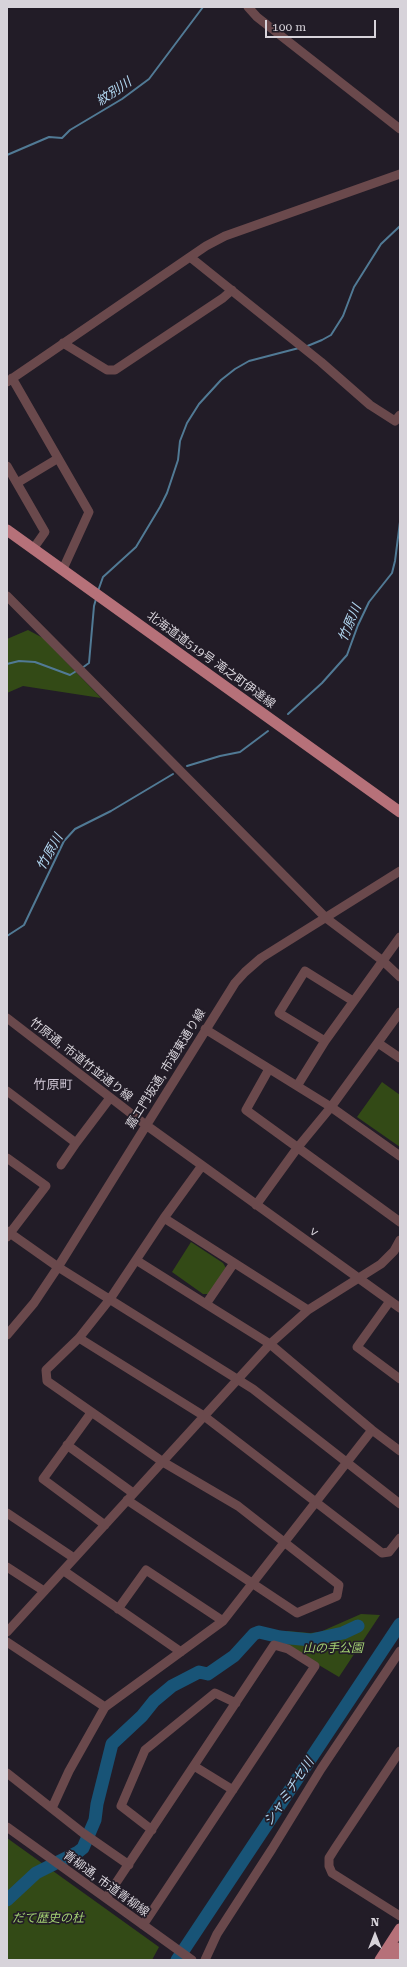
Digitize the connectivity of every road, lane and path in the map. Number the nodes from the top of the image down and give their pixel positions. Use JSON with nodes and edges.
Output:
{"nodes":[{"id":1,"x":248,"y":7,"type":"edge"},
{"id":2,"x":400,"y":129,"type":"edge"},
{"id":3,"x":400,"y":174,"type":"edge"},
{"id":4,"x":190,"y":257,"type":"junction"},
{"id":5,"x":232,"y":290,"type":"junction"},
{"id":6,"x":63,"y":343,"type":"junction"},
{"id":7,"x":9,"y":380,"type":"edge"},
{"id":8,"x":400,"y":415,"type":"edge"},
{"id":9,"x":57,"y":459,"type":"junction"},
{"id":10,"x":7,"y":466,"type":"edge"},
{"id":11,"x":17,"y":483,"type":"junction"},
{"id":12,"x":7,"y":530,"type":"edge"},
{"id":13,"x":33,"y":548,"type":"junction"},
{"id":14,"x":63,"y":569,"type":"junction"},
{"id":15,"x":7,"y":596,"type":"edge"},
{"id":16,"x":400,"y":812,"type":"edge"},
{"id":17,"x":400,"y":871,"type":"edge"},
{"id":18,"x":326,"y":918,"type":"junction"},
{"id":19,"x":400,"y":937,"type":"edge"},
{"id":20,"x":383,"y":961,"type":"junction"},
{"id":21,"x":400,"y":978,"type":"edge"},
{"id":22,"x":353,"y":1001,"type":"junction"},
{"id":23,"x":400,"y":1012,"type":"edge"},
{"id":24,"x":7,"y":1018,"type":"edge"},
{"id":25,"x":205,"y":1028,"type":"junction"},
{"id":26,"x":325,"y":1041,"type":"junction"},
{"id":27,"x":378,"y":1043,"type":"junction"},
{"id":28,"x":400,"y":1058,"type":"edge"},
{"id":29,"x":269,"y":1069,"type":"junction"},
{"id":30,"x":296,"y":1086,"type":"junction"},
{"id":31,"x":7,"y":1091,"type":"edge"},
{"id":32,"x":110,"y":1098,"type":"junction"},
{"id":33,"x":331,"y":1107,"type":"junction"},
{"id":34,"x":146,"y":1126,"type":"junction"},
{"id":35,"x":76,"y":1143,"type":"junction"},
{"id":36,"x":298,"y":1147,"type":"junction"},
{"id":37,"x":400,"y":1156,"type":"edge"},
{"id":38,"x":7,"y":1158,"type":"edge"},
{"id":39,"x":61,"y":1165,"type":"dead end"},
{"id":40,"x":201,"y":1166,"type":"junction"},
{"id":41,"x":256,"y":1205,"type":"junction"},
{"id":42,"x":164,"y":1218,"type":"junction"},
{"id":43,"x":400,"y":1222,"type":"edge"},
{"id":44,"x":8,"y":1234,"type":"edge"},
{"id":45,"x":400,"y":1240,"type":"edge"},
{"id":46,"x":136,"y":1260,"type":"junction"},
{"id":47,"x":234,"y":1263,"type":"junction"},
{"id":48,"x":58,"y":1267,"type":"junction"},
{"id":49,"x":358,"y":1278,"type":"junction"},
{"id":50,"x":110,"y":1299,"type":"junction"},
{"id":51,"x":390,"y":1301,"type":"junction"},
{"id":52,"x":206,"y":1304,"type":"junction"},
{"id":53,"x":400,"y":1308,"type":"edge"},
{"id":54,"x":308,"y":1310,"type":"junction"},
{"id":55,"x":7,"y":1335,"type":"edge"},
{"id":56,"x":78,"y":1338,"type":"junction"},
{"id":57,"x":270,"y":1344,"type":"junction"},
{"id":58,"x":237,"y":1379,"type":"junction"},
{"id":59,"x":400,"y":1379,"type":"edge"},
{"id":60,"x":90,"y":1413,"type":"junction"},
{"id":61,"x":204,"y":1416,"type":"junction"},
{"id":62,"x":372,"y":1430,"type":"junction"},
{"id":63,"x":67,"y":1445,"type":"junction"},
{"id":64,"x":400,"y":1452,"type":"edge"},
{"id":65,"x":163,"y":1462,"type":"junction"},
{"id":66,"x":346,"y":1463,"type":"junction"},
{"id":67,"x":130,"y":1497,"type":"junction"},
{"id":68,"x":315,"y":1502,"type":"junction"},
{"id":69,"x":400,"y":1504,"type":"edge"},
{"id":70,"x":7,"y":1513,"type":"edge"},
{"id":71,"x":105,"y":1525,"type":"junction"},
{"id":72,"x":400,"y":1538,"type":"edge"},
{"id":73,"x":285,"y":1541,"type":"junction"},
{"id":74,"x":74,"y":1558,"type":"junction"},
{"id":75,"x":7,"y":1567,"type":"edge"},
{"id":76,"x":64,"y":1571,"type":"junction"},
{"id":77,"x":251,"y":1584,"type":"junction"},
{"id":78,"x":44,"y":1591,"type":"junction"},
{"id":79,"x":118,"y":1609,"type":"junction"},
{"id":80,"x":223,"y":1621,"type":"junction"},
{"id":81,"x":7,"y":1632,"type":"edge"},
{"id":82,"x":7,"y":1642,"type":"edge"},
{"id":83,"x":400,"y":1651,"type":"edge"},
{"id":84,"x":181,"y":1652,"type":"junction"},
{"id":85,"x":236,"y":1703,"type":"junction"},
{"id":86,"x":105,"y":1707,"type":"junction"},
{"id":87,"x":400,"y":1751,"type":"edge"},
{"id":88,"x":194,"y":1766,"type":"junction"},
{"id":89,"x":7,"y":1773,"type":"edge"},
{"id":90,"x":233,"y":1790,"type":"junction"},
{"id":91,"x":52,"y":1808,"type":"junction"},
{"id":92,"x":7,"y":1827,"type":"edge"},
{"id":93,"x":152,"y":1830,"type":"junction"},
{"id":94,"x":129,"y":1865,"type":"junction"},
{"id":95,"x":106,"y":1898,"type":"junction"},
{"id":96,"x":400,"y":1916,"type":"edge"},
{"id":97,"x":143,"y":1925,"type":"junction"},
{"id":98,"x":400,"y":1929,"type":"edge"},
{"id":99,"x":400,"y":1948,"type":"edge"},
{"id":100,"x":192,"y":1960,"type":"edge"},
{"id":101,"x":205,"y":1960,"type":"edge"},
{"id":102,"x":380,"y":1960,"type":"edge"},
{"id":103,"x":392,"y":1960,"type":"edge"}],
"edges":[{"from":1,"to":2,"type":"street"},
{"from":3,"to":4,"type":"street"},
{"from":4,"to":5,"type":"street"},
{"from":4,"to":6,"type":"street"},
{"from":5,"to":6,"type":"street"},
{"from":5,"to":8,"type":"street"},
{"from":6,"to":7,"type":"street"},
{"from":7,"to":9,"type":"street"},
{"from":9,"to":11,"type":"street"},
{"from":9,"to":14,"type":"street"},
{"from":10,"to":11,"type":"street"},
{"from":11,"to":13,"type":"street"},
{"from":12,"to":13,"type":"main road","name":"北海道道519号 滝之町伊達線"},
{"from":13,"to":14,"type":"main road","name":"北海道道519号 滝之町伊達線"},
{"from":14,"to":16,"type":"main road","name":"北海道道519号 滝之町伊達線"},
{"from":15,"to":18,"type":"street"},
{"from":17,"to":18,"type":"street","name":"嘉エ門坂通, 市道東通り線"},
{"from":18,"to":20,"type":"street"},
{"from":18,"to":25,"type":"street","name":"嘉エ門坂通, 市道東通り線"},
{"from":19,"to":20,"type":"street"},
{"from":20,"to":21,"type":"street"},
{"from":20,"to":22,"type":"street"},
{"from":22,"to":26,"type":"street"},
{"from":22,"to":26,"type":"street"},
{"from":23,"to":27,"type":"street"},
{"from":24,"to":32,"type":"street","name":"竹原通, 市道竹並通り線"},
{"from":25,"to":29,"type":"street"},
{"from":25,"to":34,"type":"street","name":"嘉エ門坂通, 市道東通り線"},
{"from":26,"to":30,"type":"street"},
{"from":27,"to":28,"type":"street"},
{"from":27,"to":33,"type":"street"},
{"from":29,"to":30,"type":"street"},
{"from":29,"to":36,"type":"street"},
{"from":30,"to":33,"type":"street"},
{"from":31,"to":35,"type":"street"},
{"from":32,"to":34,"type":"street","name":"竹原通, 市道竹並通り線"},
{"from":32,"to":35,"type":"street"},
{"from":33,"to":36,"type":"street"},
{"from":33,"to":37,"type":"street"},
{"from":34,"to":40,"type":"street","name":"竹原通, 市道竹並通り線"},
{"from":34,"to":48,"type":"street","name":"嘉エ門坂通, 市道東通り線"},
{"from":35,"to":39,"type":"street"},
{"from":36,"to":41,"type":"street"},
{"from":36,"to":43,"type":"street"},
{"from":38,"to":44,"type":"street"},
{"from":40,"to":41,"type":"street","name":"竹原通, 市道竹並通り線"},
{"from":40,"to":42,"type":"street"},
{"from":41,"to":49,"type":"street","name":"ｖ"},
{"from":42,"to":46,"type":"street"},
{"from":42,"to":47,"type":"street"},
{"from":44,"to":48,"type":"street"},
{"from":45,"to":49,"type":"street"},
{"from":46,"to":50,"type":"street"},
{"from":46,"to":52,"type":"street"},
{"from":47,"to":52,"type":"street"},
{"from":47,"to":54,"type":"street"},
{"from":48,"to":50,"type":"street"},
{"from":48,"to":55,"type":"street","name":"嘉エ門坂通, 市道東通り線"},
{"from":49,"to":51,"type":"street"},
{"from":49,"to":54,"type":"street"},
{"from":50,"to":56,"type":"street"},
{"from":50,"to":58,"type":"street"},
{"from":51,"to":53,"type":"street"},
{"from":51,"to":59,"type":"street"},
{"from":52,"to":57,"type":"street"},
{"from":54,"to":57,"type":"street"},
{"from":56,"to":60,"type":"street"},
{"from":56,"to":61,"type":"street"},
{"from":57,"to":58,"type":"street"},
{"from":57,"to":62,"type":"street"},
{"from":58,"to":61,"type":"street"},
{"from":58,"to":66,"type":"street"},
{"from":60,"to":63,"type":"street"},
{"from":60,"to":65,"type":"street"},
{"from":61,"to":65,"type":"street"},
{"from":61,"to":68,"type":"street"},
{"from":62,"to":64,"type":"street"},
{"from":62,"to":66,"type":"street"},
{"from":63,"to":67,"type":"street"},
{"from":63,"to":71,"type":"street"},
{"from":65,"to":67,"type":"street"},
{"from":65,"to":73,"type":"street"},
{"from":66,"to":68,"type":"street"},
{"from":66,"to":69,"type":"street"},
{"from":67,"to":71,"type":"street"},
{"from":67,"to":77,"type":"street"},
{"from":68,"to":72,"type":"street"},
{"from":68,"to":73,"type":"street"},
{"from":70,"to":74,"type":"street"},
{"from":71,"to":74,"type":"street"},
{"from":73,"to":77,"type":"street"},
{"from":73,"to":77,"type":"street"},
{"from":74,"to":76,"type":"street"},
{"from":75,"to":78,"type":"street"},
{"from":76,"to":78,"type":"street"},
{"from":76,"to":79,"type":"street"},
{"from":77,"to":80,"type":"street"},
{"from":78,"to":81,"type":"street"},
{"from":79,"to":80,"type":"street"},
{"from":79,"to":84,"type":"street"},
{"from":80,"to":84,"type":"street"},
{"from":82,"to":86,"type":"street"},
{"from":83,"to":101,"type":"street"},
{"from":84,"to":86,"type":"street"},
{"from":85,"to":88,"type":"street"},
{"from":85,"to":90,"type":"street"},
{"from":85,"to":93,"type":"street"},
{"from":86,"to":91,"type":"street"},
{"from":87,"to":96,"type":"street"},
{"from":88,"to":90,"type":"street"},
{"from":88,"to":93,"type":"street"},
{"from":89,"to":91,"type":"street"},
{"from":90,"to":97,"type":"street"},
{"from":91,"to":94,"type":"street"},
{"from":92,"to":95,"type":"street","name":"青柳通, 市道青柳線"},
{"from":93,"to":94,"type":"street"},
{"from":94,"to":95,"type":"street"},
{"from":95,"to":97,"type":"street","name":"青柳通, 市道青柳線"},
{"from":97,"to":100,"type":"street","name":"青柳通, 市道青柳線"},
{"from":98,"to":102,"type":"main road"},
{"from":99,"to":103,"type":"main road"}]}
